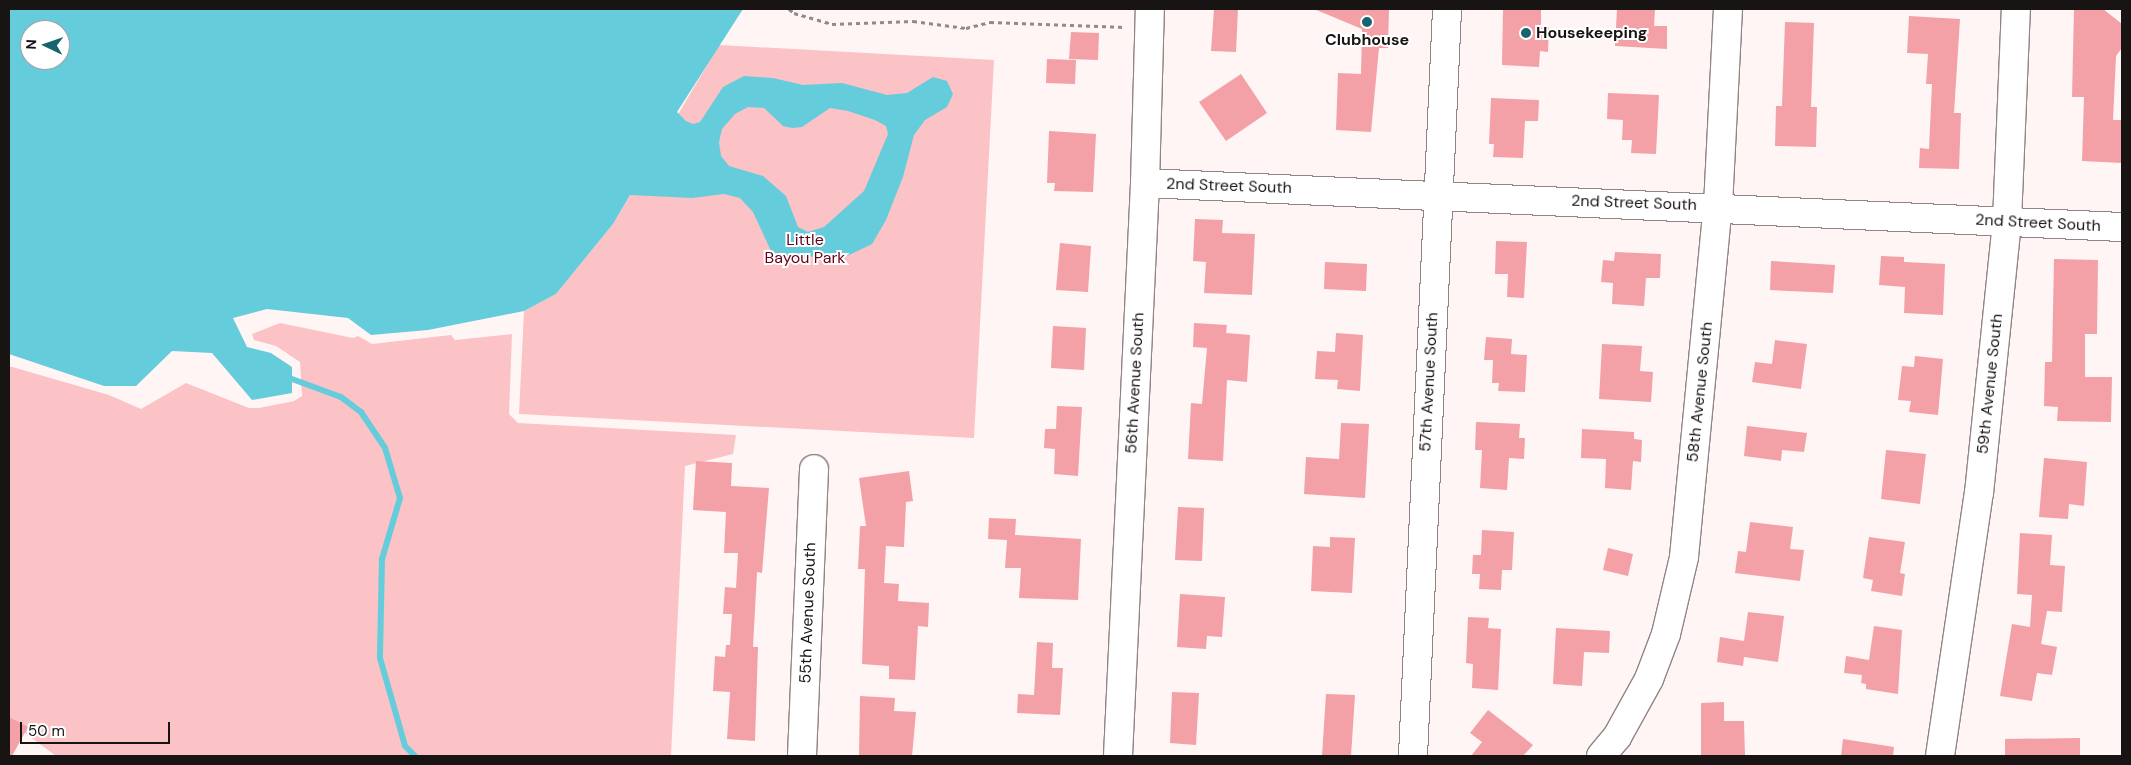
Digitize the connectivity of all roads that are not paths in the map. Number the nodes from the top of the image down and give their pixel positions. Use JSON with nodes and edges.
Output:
{"nodes":[{"id":1,"x":1448,"y":9,"type":"edge"},
{"id":2,"x":1728,"y":9,"type":"edge"},
{"id":3,"x":2016,"y":9,"type":"edge"},
{"id":4,"x":1149,"y":18,"type":"edge"},
{"id":5,"x":1145,"y":183,"type":"junction"},
{"id":6,"x":1437,"y":195,"type":"junction"},
{"id":7,"x":1718,"y":206,"type":"junction"},
{"id":8,"x":2007,"y":221,"type":"junction"},
{"id":9,"x":2122,"y":227,"type":"edge"},
{"id":10,"x":814,"y":469,"type":"dead end"},
{"id":11,"x":802,"y":756,"type":"edge"},
{"id":12,"x":1118,"y":756,"type":"edge"},
{"id":13,"x":1413,"y":756,"type":"edge"},
{"id":14,"x":1601,"y":756,"type":"edge"},
{"id":15,"x":1940,"y":756,"type":"edge"}],
"edges":[{"from":1,"to":6,"type":"street","name":"57th Avenue South"},
{"from":2,"to":7,"type":"street","name":"58th Avenue South"},
{"from":3,"to":8,"type":"street","name":"59th Avenue South"},
{"from":4,"to":5,"type":"street","name":"56th Avenue South"},
{"from":5,"to":6,"type":"street","name":"2nd Street South"},
{"from":5,"to":12,"type":"street","name":"56th Avenue South"},
{"from":6,"to":7,"type":"street","name":"2nd Street South"},
{"from":6,"to":13,"type":"street","name":"57th Avenue South"},
{"from":7,"to":8,"type":"street","name":"2nd Street South"},
{"from":7,"to":14,"type":"street","name":"58th Avenue South"},
{"from":8,"to":9,"type":"street","name":"2nd Street South"},
{"from":8,"to":15,"type":"street","name":"59th Avenue South"},
{"from":10,"to":11,"type":"street","name":"55th Avenue South"}]}
